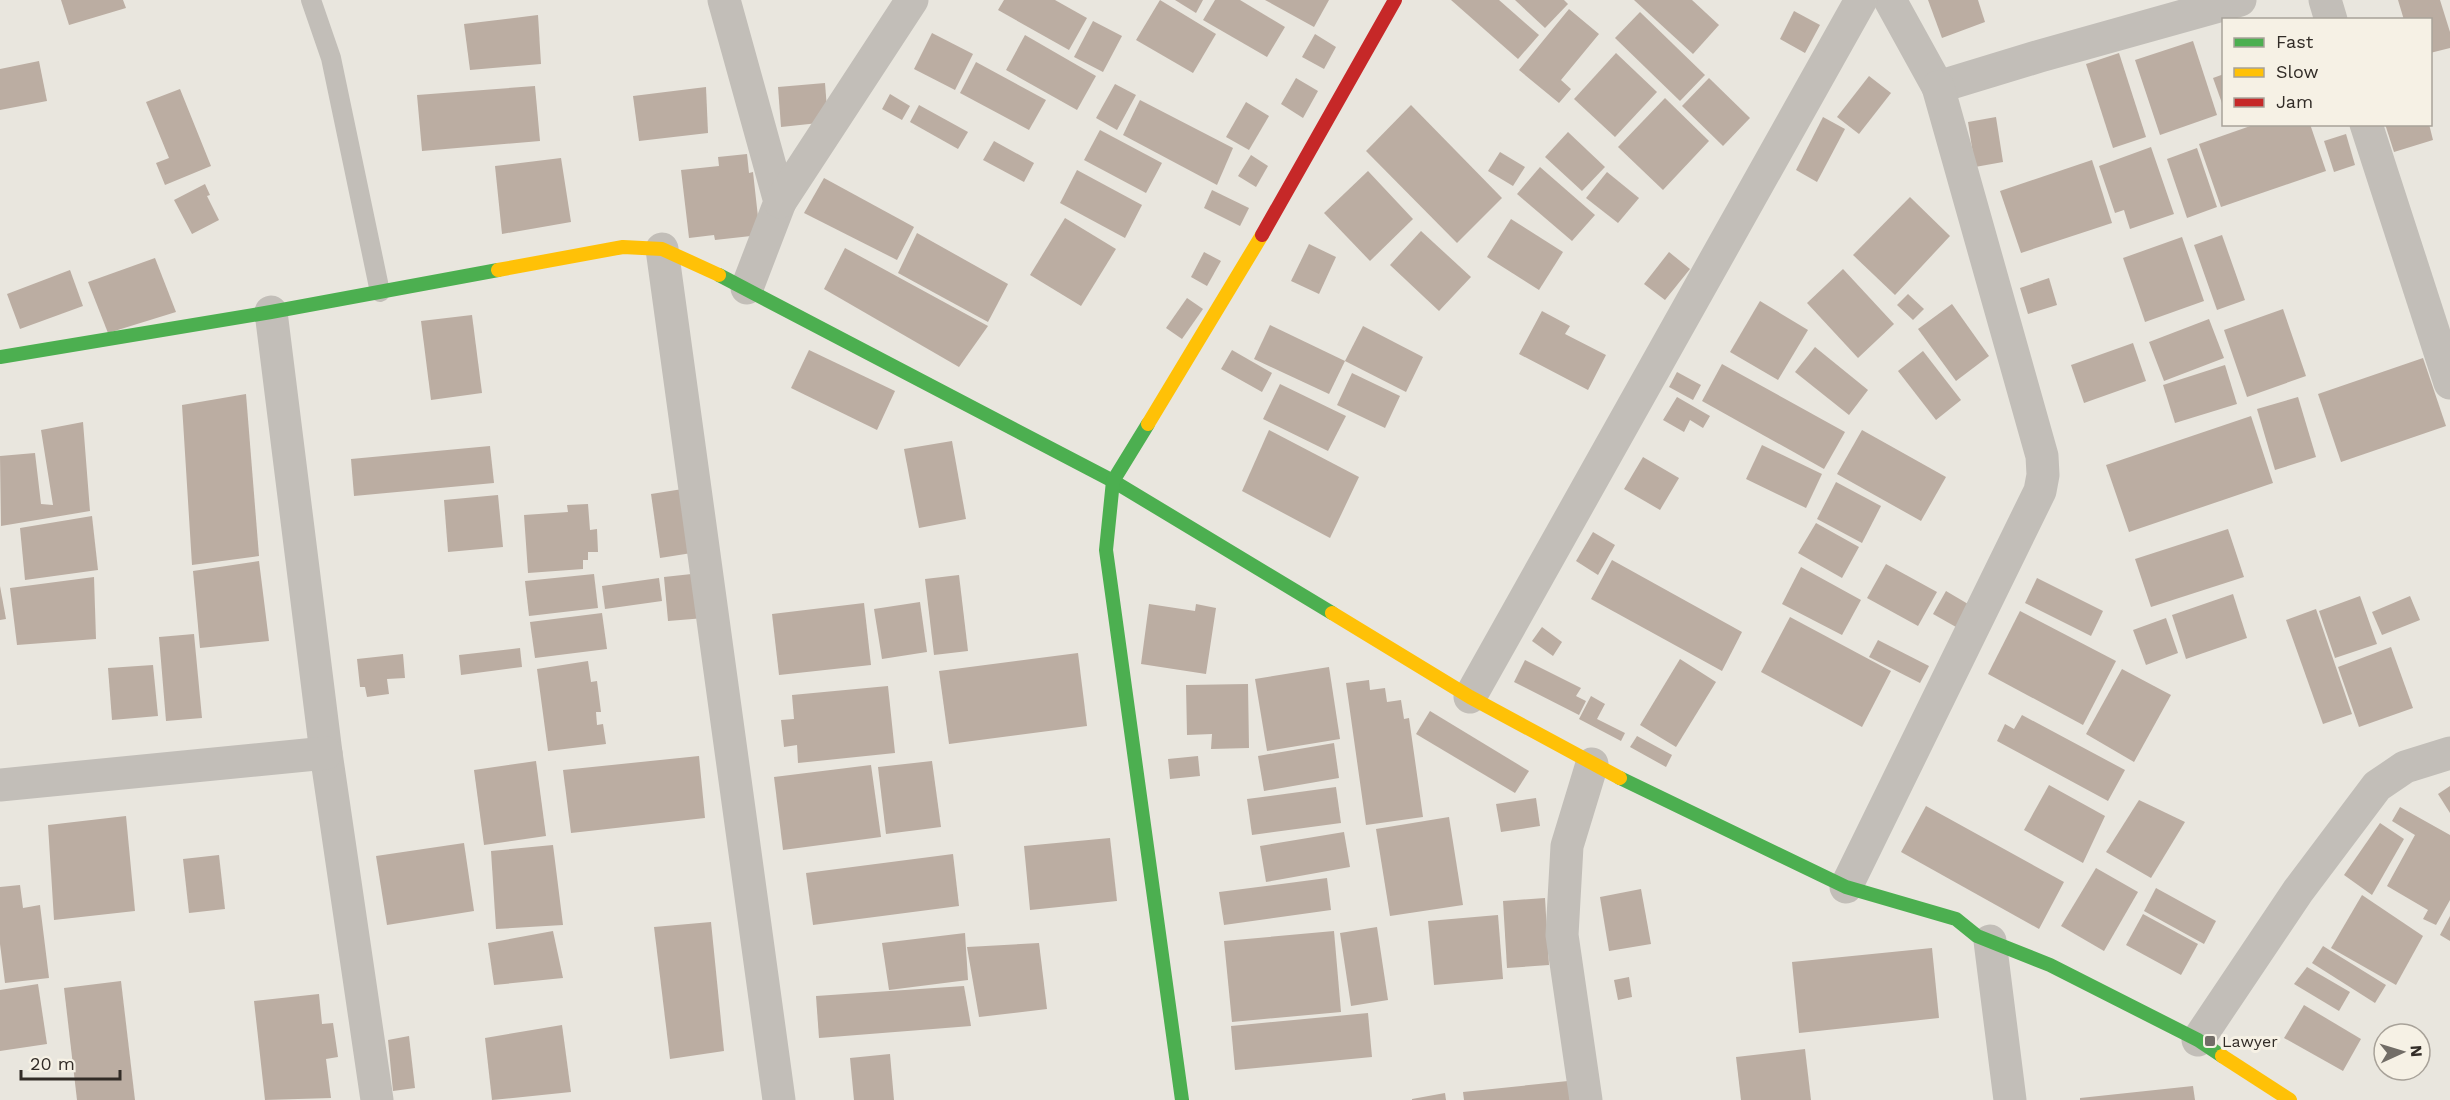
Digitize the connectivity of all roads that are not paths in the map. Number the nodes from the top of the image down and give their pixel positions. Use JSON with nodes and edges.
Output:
{"nodes":[{"id":1,"x":311,"y":0,"type":"edge"},
{"id":2,"x":723,"y":0,"type":"edge"},
{"id":3,"x":912,"y":0,"type":"edge"},
{"id":4,"x":1395,"y":0,"type":"edge"},
{"id":5,"x":1861,"y":0,"type":"edge"},
{"id":6,"x":1890,"y":0,"type":"edge"},
{"id":7,"x":2240,"y":0,"type":"edge"},
{"id":8,"x":2325,"y":0,"type":"edge"},
{"id":9,"x":2330,"y":18,"type":"edge"},
{"id":10,"x":1938,"y":87,"type":"junction"},
{"id":11,"x":2367,"y":126,"type":"edge"},
{"id":12,"x":780,"y":202,"type":"junction"},
{"id":13,"x":662,"y":249,"type":"junction"},
{"id":14,"x":747,"y":288,"type":"junction"},
{"id":15,"x":380,"y":292,"type":"junction"},
{"id":16,"x":271,"y":312,"type":"junction"},
{"id":17,"x":0,"y":357,"type":"edge"},
{"id":18,"x":2448,"y":366,"type":"edge"},
{"id":19,"x":1113,"y":481,"type":"junction"},
{"id":20,"x":1470,"y":697,"type":"junction"},
{"id":21,"x":326,"y":753,"type":"junction"},
{"id":22,"x":2450,"y":753,"type":"edge"},
{"id":23,"x":1592,"y":764,"type":"junction"},
{"id":24,"x":0,"y":785,"type":"edge"},
{"id":25,"x":1846,"y":887,"type":"junction"},
{"id":26,"x":1990,"y":941,"type":"junction"},
{"id":27,"x":2198,"y":1040,"type":"junction"},
{"id":28,"x":377,"y":1100,"type":"edge"},
{"id":29,"x":779,"y":1100,"type":"edge"},
{"id":30,"x":1182,"y":1100,"type":"edge"},
{"id":31,"x":1586,"y":1100,"type":"edge"},
{"id":32,"x":2010,"y":1100,"type":"edge"},
{"id":33,"x":2290,"y":1100,"type":"edge"}],
"edges":[{"from":1,"to":15,"type":"lane"},
{"from":2,"to":12,"type":"street"},
{"from":3,"to":12,"type":"street"},
{"from":4,"to":19,"type":"street"},
{"from":5,"to":20,"type":"street"},
{"from":6,"to":10,"type":"street"},
{"from":7,"to":10,"type":"street"},
{"from":8,"to":9,"type":"street"},
{"from":10,"to":25,"type":"street"},
{"from":11,"to":18,"type":"street"},
{"from":12,"to":14,"type":"street"},
{"from":13,"to":14,"type":"street"},
{"from":13,"to":15,"type":"street"},
{"from":13,"to":29,"type":"street"},
{"from":14,"to":19,"type":"street"},
{"from":15,"to":16,"type":"street"},
{"from":16,"to":17,"type":"street"},
{"from":16,"to":21,"type":"street"},
{"from":19,"to":20,"type":"street"},
{"from":19,"to":30,"type":"street"},
{"from":20,"to":23,"type":"street"},
{"from":21,"to":24,"type":"street"},
{"from":21,"to":28,"type":"street"},
{"from":22,"to":27,"type":"street"},
{"from":23,"to":25,"type":"street"},
{"from":23,"to":31,"type":"street"},
{"from":25,"to":26,"type":"street"},
{"from":26,"to":27,"type":"street"},
{"from":26,"to":32,"type":"street"},
{"from":27,"to":33,"type":"street"}]}
